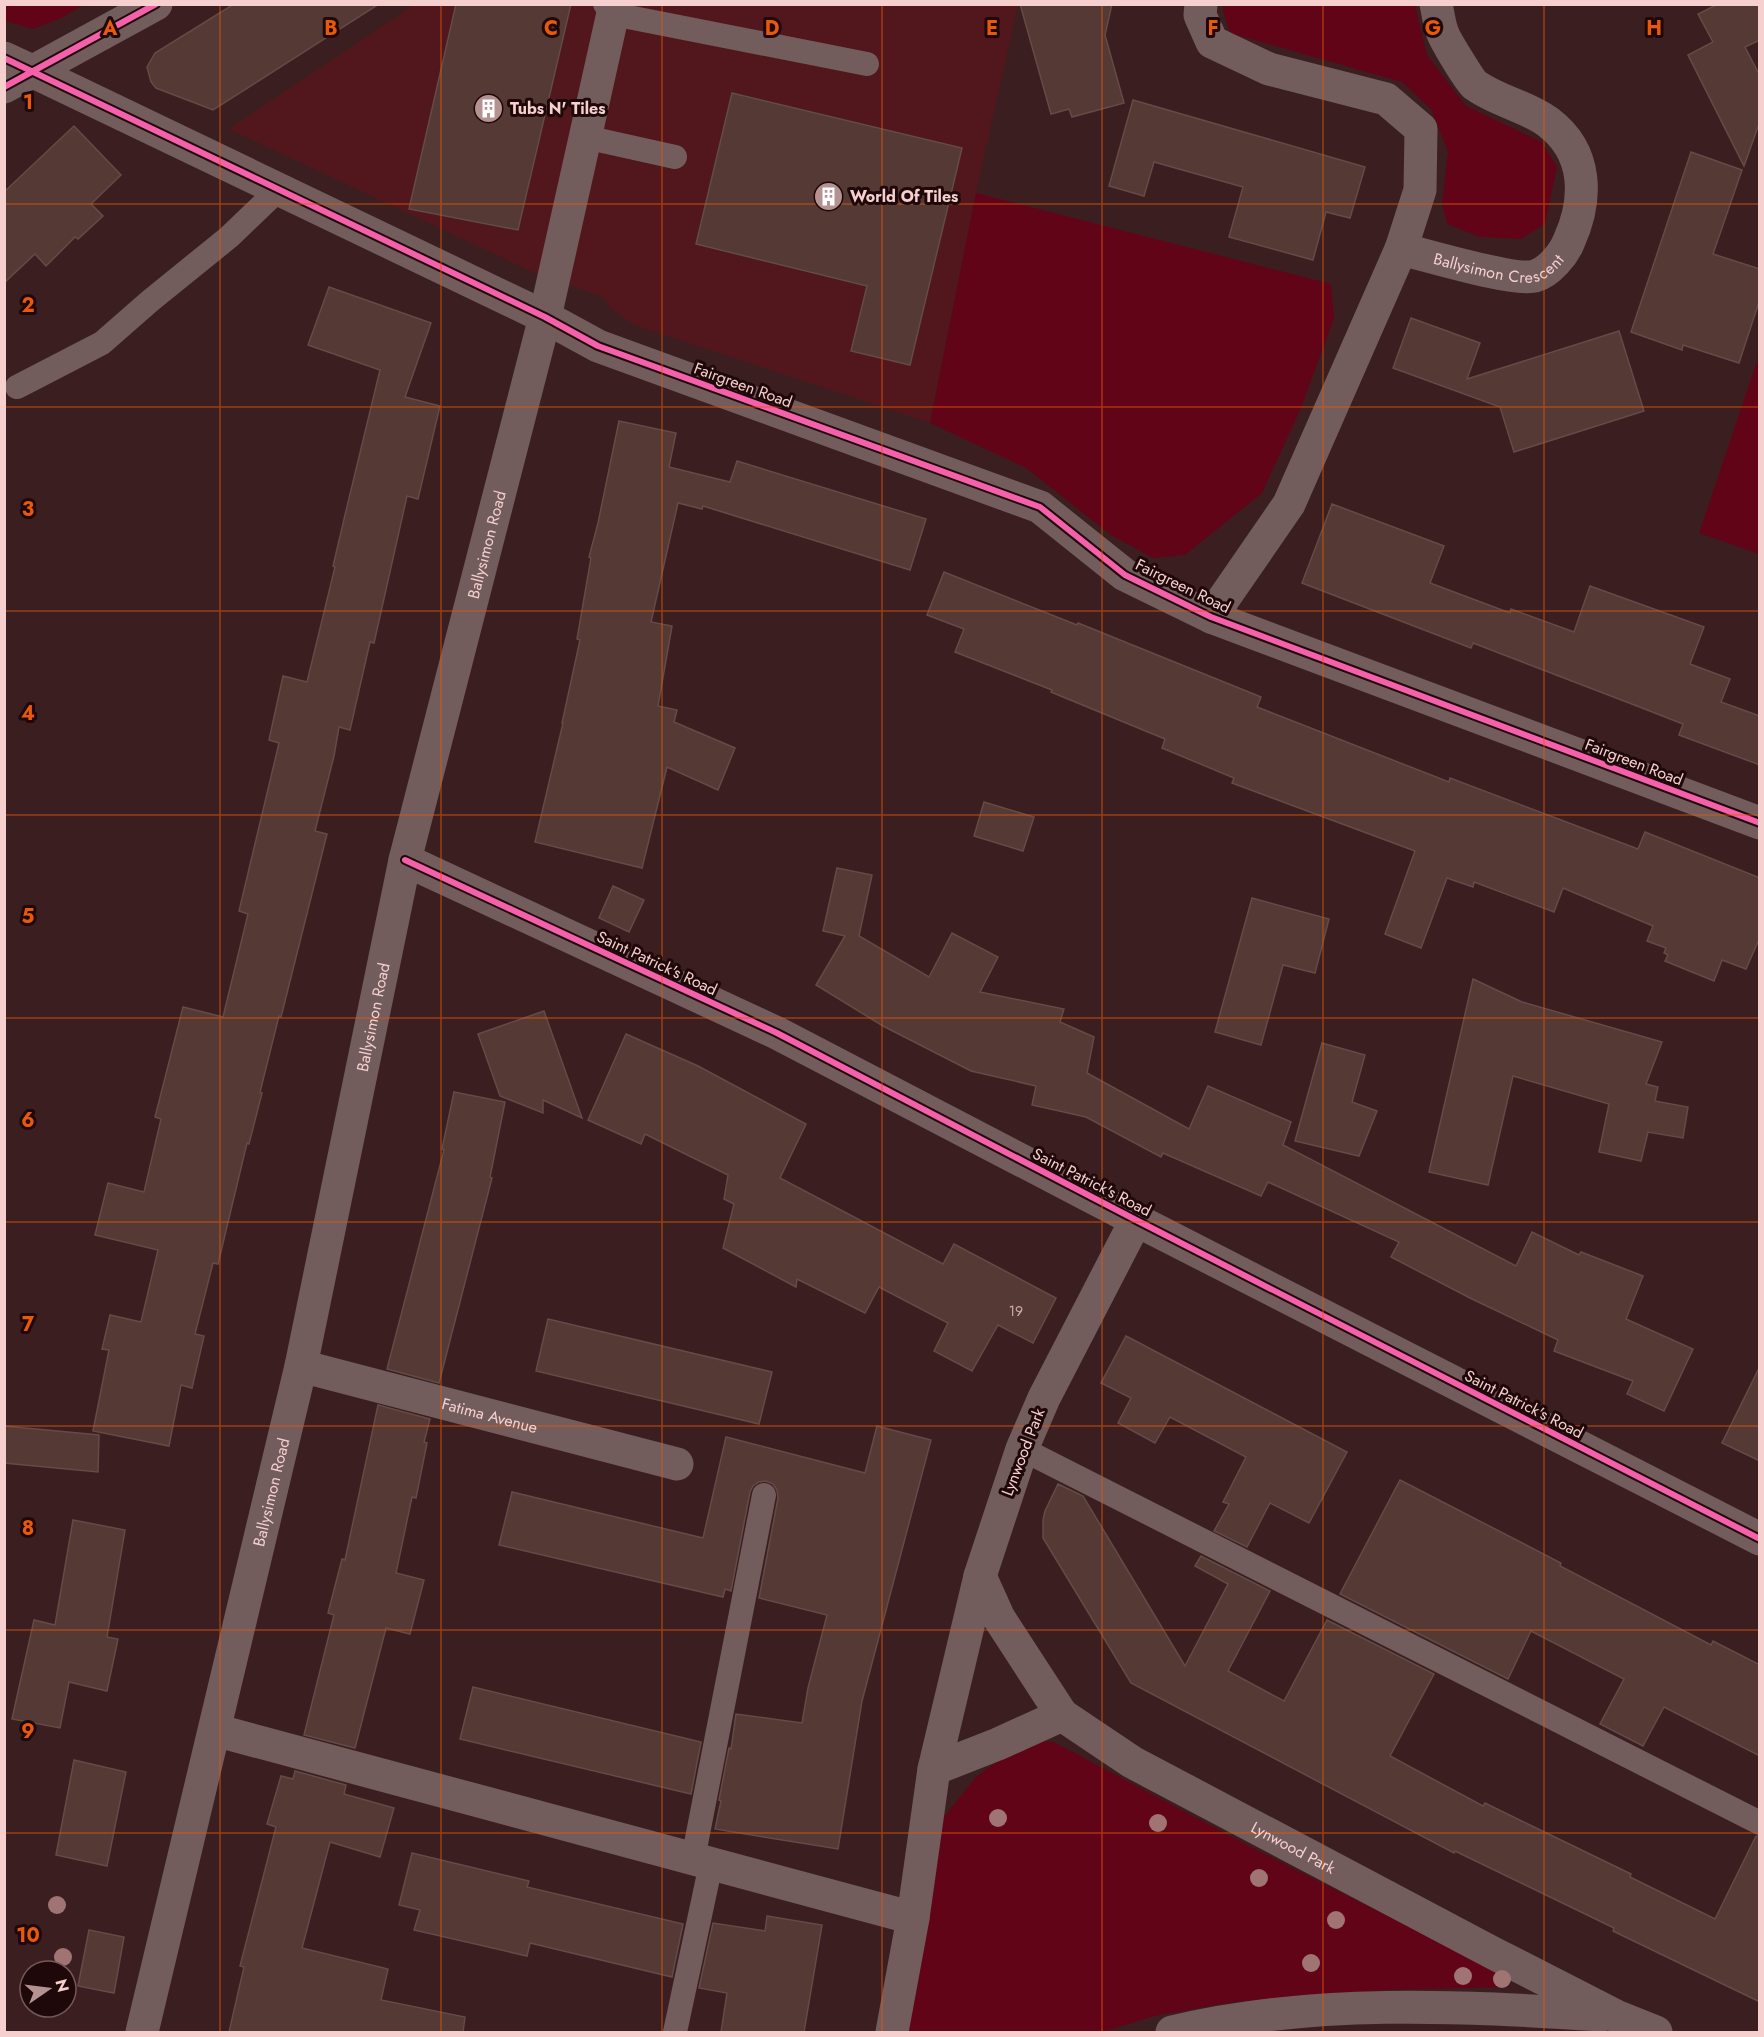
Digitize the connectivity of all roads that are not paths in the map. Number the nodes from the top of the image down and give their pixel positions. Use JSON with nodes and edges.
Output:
{"nodes":[{"id":1,"x":156,"y":4,"type":"edge"},
{"id":2,"x":1201,"y":4,"type":"edge"},
{"id":3,"x":1436,"y":4,"type":"edge"},
{"id":4,"x":611,"y":8,"type":"edge"},
{"id":5,"x":867,"y":64,"type":"dead end"},
{"id":6,"x":18,"y":65,"type":"edge"},
{"id":7,"x":4,"y":87,"type":"edge"},
{"id":8,"x":585,"y":137,"type":"junction"},
{"id":9,"x":675,"y":157,"type":"dead end"},
{"id":10,"x":279,"y":189,"type":"junction"},
{"id":11,"x":1401,"y":249,"type":"junction"},
{"id":12,"x":545,"y":316,"type":"junction"},
{"id":13,"x":17,"y":387,"type":"dead end"},
{"id":14,"x":1211,"y":617,"type":"junction"},
{"id":15,"x":1760,"y":823,"type":"edge"},
{"id":16,"x":405,"y":860,"type":"junction"},
{"id":17,"x":1136,"y":1220,"type":"junction"},
{"id":18,"x":301,"y":1366,"type":"junction"},
{"id":19,"x":1022,"y":1449,"type":"junction"},
{"id":20,"x":677,"y":1464,"type":"dead end"},
{"id":21,"x":764,"y":1495,"type":"dead end"},
{"id":22,"x":1760,"y":1539,"type":"edge"},
{"id":23,"x":980,"y":1576,"type":"junction"},
{"id":24,"x":1062,"y":1714,"type":"junction"},
{"id":25,"x":215,"y":1730,"type":"junction"},
{"id":26,"x":934,"y":1769,"type":"junction"},
{"id":27,"x":1760,"y":1823,"type":"edge"},
{"id":28,"x":702,"y":1861,"type":"junction"},
{"id":29,"x":913,"y":1918,"type":"junction"},
{"id":30,"x":1616,"y":2016,"type":"junction"},
{"id":31,"x":142,"y":2032,"type":"edge"},
{"id":32,"x":675,"y":2032,"type":"edge"},
{"id":33,"x":892,"y":2032,"type":"edge"},
{"id":34,"x":1172,"y":2032,"type":"edge"},
{"id":35,"x":1656,"y":2032,"type":"edge"}],
"edges":[{"from":1,"to":6,"type":"street"},
{"from":2,"to":11,"type":"street","name":"Ballysimon Crescent"},
{"from":3,"to":11,"type":"street","name":"Ballysimon Crescent"},
{"from":4,"to":5,"type":"lane"},
{"from":4,"to":8,"type":"street","name":"Ballysimon Road"},
{"from":6,"to":7,"type":"street"},
{"from":6,"to":10,"type":"street","name":"Fairgreen Road"},
{"from":8,"to":9,"type":"lane"},
{"from":8,"to":12,"type":"street","name":"Ballysimon Road"},
{"from":10,"to":12,"type":"street","name":"Fairgreen Road"},
{"from":10,"to":13,"type":"lane"},
{"from":11,"to":14,"type":"street","name":"Ballysimon Crescent"},
{"from":12,"to":14,"type":"street","name":"Fairgreen Road"},
{"from":12,"to":16,"type":"street","name":"Ballysimon Road"},
{"from":14,"to":15,"type":"street","name":"Fairgreen Road"},
{"from":16,"to":17,"type":"street","name":"Saint Patrick's Road"},
{"from":16,"to":18,"type":"street","name":"Ballysimon Road"},
{"from":17,"to":19,"type":"street","name":"Lynwood Park"},
{"from":17,"to":22,"type":"street","name":"Saint Patrick's Road"},
{"from":18,"to":20,"type":"street","name":"Fatima Avenue"},
{"from":18,"to":25,"type":"street","name":"Ballysimon Road"},
{"from":19,"to":23,"type":"street","name":"Lynwood Park"},
{"from":19,"to":27,"type":"lane"},
{"from":21,"to":28,"type":"lane"},
{"from":23,"to":24,"type":"street"},
{"from":23,"to":26,"type":"street","name":"Lynwood Park"},
{"from":24,"to":26,"type":"street"},
{"from":24,"to":30,"type":"street","name":"Lynwood Park"},
{"from":25,"to":28,"type":"street"},
{"from":25,"to":31,"type":"street","name":"Ballysimon Road"},
{"from":26,"to":29,"type":"street","name":"Lynwood Park"},
{"from":28,"to":29,"type":"street"},
{"from":28,"to":32,"type":"lane"},
{"from":29,"to":33,"type":"street","name":"Lynwood Park"},
{"from":30,"to":34,"type":"street"},
{"from":30,"to":35,"type":"street","name":"Lynwood Park"}]}
